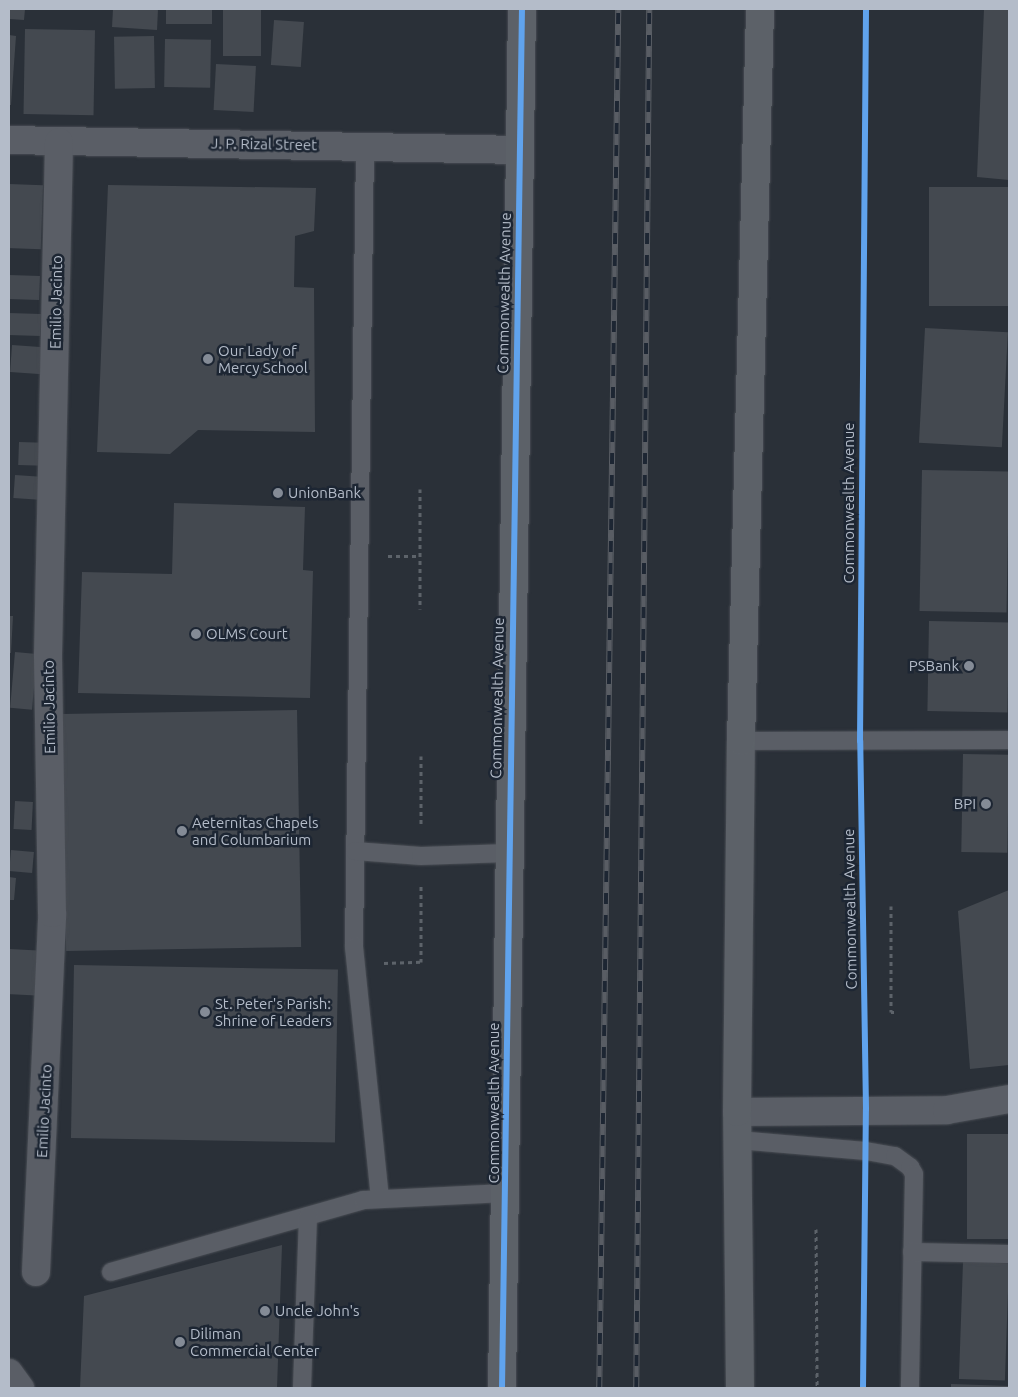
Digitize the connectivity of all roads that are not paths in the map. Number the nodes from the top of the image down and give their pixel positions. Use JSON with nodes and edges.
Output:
{"nodes":[{"id":1,"x":522,"y":9,"type":"edge"},
{"id":2,"x":760,"y":9,"type":"edge"},
{"id":3,"x":9,"y":140,"type":"edge"},
{"id":4,"x":59,"y":142,"type":"junction"},
{"id":5,"x":364,"y":146,"type":"junction"},
{"id":6,"x":519,"y":150,"type":"junction"},
{"id":7,"x":1009,"y":740,"type":"edge"},
{"id":8,"x":741,"y":741,"type":"junction"},
{"id":9,"x":355,"y":851,"type":"junction"},
{"id":10,"x":508,"y":853,"type":"junction"},
{"id":11,"x":1009,"y":1099,"type":"edge"},
{"id":12,"x":737,"y":1112,"type":"junction"},
{"id":13,"x":738,"y":1140,"type":"junction"},
{"id":14,"x":506,"y":1194,"type":"junction"},
{"id":15,"x":380,"y":1198,"type":"junction"},
{"id":16,"x":308,"y":1216,"type":"junction"},
{"id":17,"x":912,"y":1252,"type":"junction"},
{"id":18,"x":1009,"y":1254,"type":"edge"},
{"id":19,"x":36,"y":1272,"type":"dead end"},
{"id":20,"x":111,"y":1272,"type":"dead end"},
{"id":21,"x":9,"y":1373,"type":"edge"},
{"id":22,"x":20,"y":1388,"type":"edge"},
{"id":23,"x":302,"y":1388,"type":"edge"},
{"id":24,"x":502,"y":1388,"type":"edge"},
{"id":25,"x":740,"y":1388,"type":"edge"},
{"id":26,"x":910,"y":1388,"type":"edge"}],
"edges":[{"from":1,"to":6,"type":"main road","name":"Commonwealth Avenue"},
{"from":2,"to":8,"type":"main road"},
{"from":3,"to":4,"type":"street","name":"J. P. Rizal Street"},
{"from":4,"to":5,"type":"street","name":"J. P. Rizal Street"},
{"from":4,"to":19,"type":"street","name":"Emilio Jacinto"},
{"from":5,"to":6,"type":"street","name":"J. P. Rizal Street"},
{"from":5,"to":9,"type":"lane"},
{"from":6,"to":10,"type":"main road","name":"Commonwealth Avenue"},
{"from":7,"to":8,"type":"lane"},
{"from":8,"to":12,"type":"main road"},
{"from":9,"to":10,"type":"lane"},
{"from":9,"to":15,"type":"lane"},
{"from":10,"to":14,"type":"main road","name":"Commonwealth Avenue"},
{"from":11,"to":12,"type":"street"},
{"from":12,"to":13,"type":"main road"},
{"from":13,"to":17,"type":"lane"},
{"from":13,"to":25,"type":"main road"},
{"from":14,"to":15,"type":"lane"},
{"from":14,"to":24,"type":"main road","name":"Commonwealth Avenue"},
{"from":15,"to":16,"type":"lane"},
{"from":16,"to":20,"type":"lane"},
{"from":16,"to":23,"type":"lane"},
{"from":17,"to":18,"type":"lane"},
{"from":17,"to":26,"type":"lane"},
{"from":21,"to":22,"type":"street"}]}
